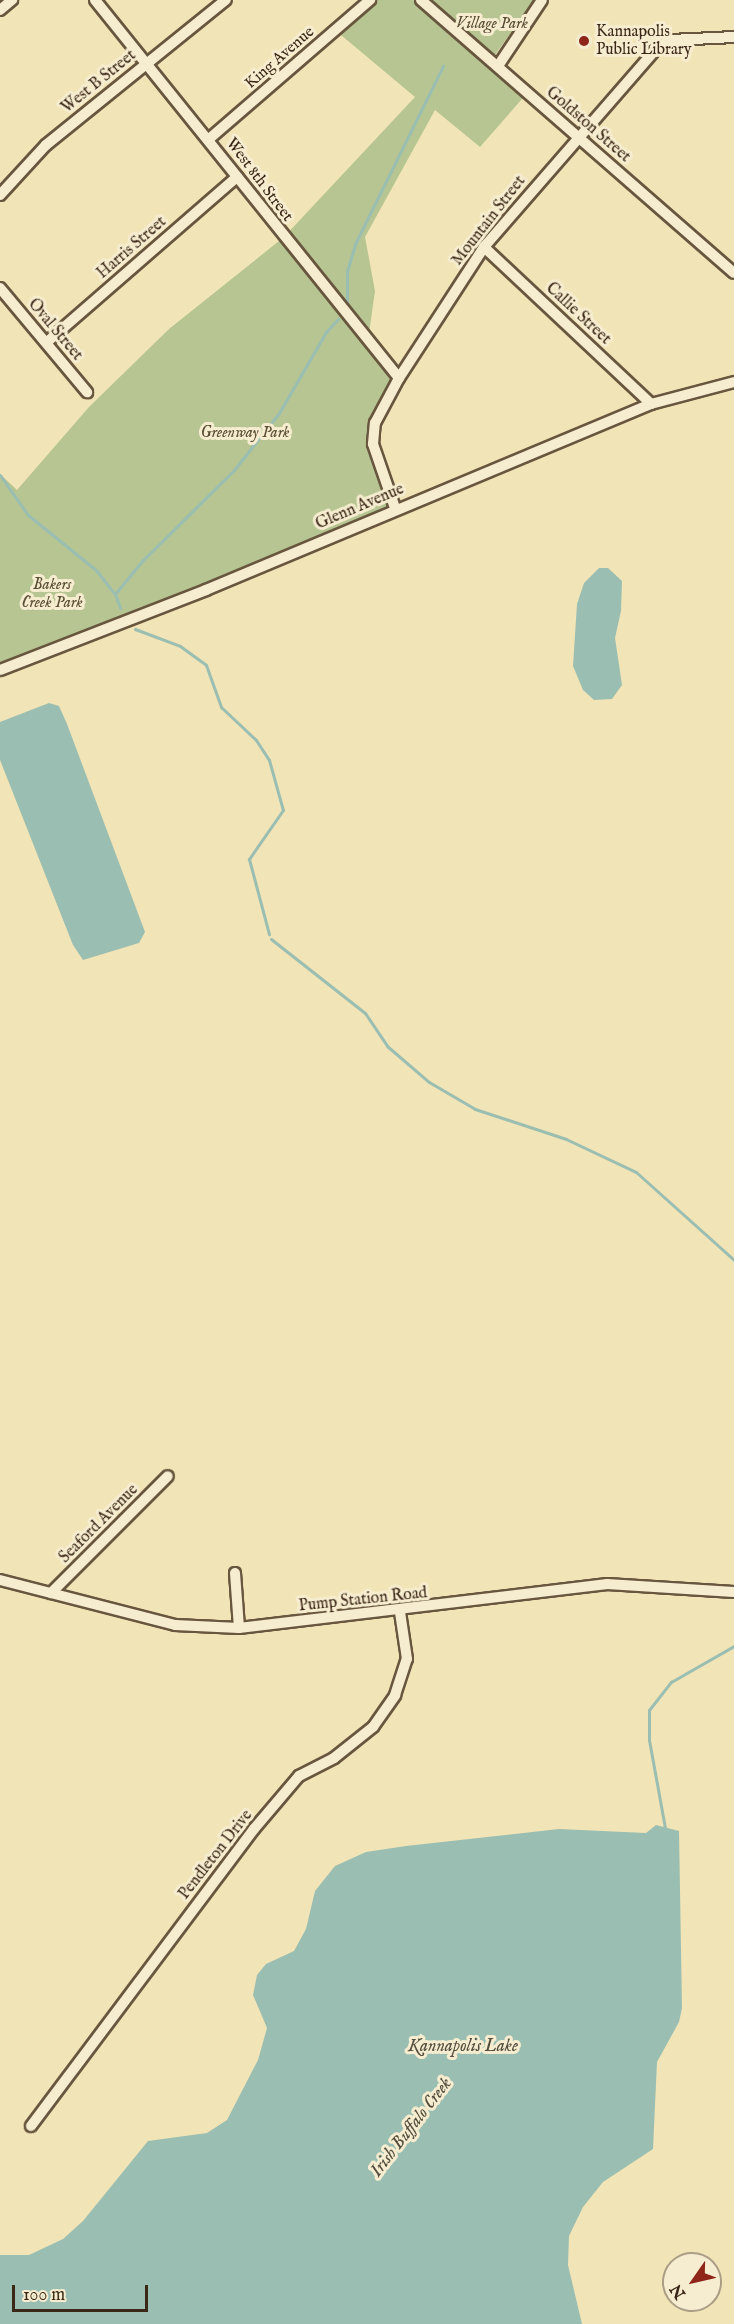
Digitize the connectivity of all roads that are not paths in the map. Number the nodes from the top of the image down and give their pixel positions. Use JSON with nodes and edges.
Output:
{"nodes":[{"id":1,"x":12,"y":0,"type":"edge"},
{"id":2,"x":95,"y":0,"type":"edge"},
{"id":3,"x":226,"y":0,"type":"edge"},
{"id":4,"x":370,"y":0,"type":"edge"},
{"id":5,"x":421,"y":0,"type":"edge"},
{"id":6,"x":542,"y":0,"type":"edge"},
{"id":7,"x":0,"y":10,"type":"edge"},
{"id":8,"x":734,"y":37,"type":"edge"},
{"id":9,"x":146,"y":63,"type":"junction"},
{"id":10,"x":498,"y":66,"type":"junction"},
{"id":11,"x":577,"y":135,"type":"junction"},
{"id":12,"x":209,"y":139,"type":"junction"},
{"id":13,"x":237,"y":177,"type":"junction"},
{"id":14,"x":0,"y":195,"type":"edge"},
{"id":15,"x":484,"y":247,"type":"junction"},
{"id":16,"x":734,"y":273,"type":"edge"},
{"id":17,"x":0,"y":288,"type":"edge"},
{"id":18,"x":47,"y":342,"type":"junction"},
{"id":19,"x":399,"y":378,"type":"junction"},
{"id":20,"x":734,"y":382,"type":"edge"},
{"id":21,"x":87,"y":392,"type":"dead end"},
{"id":22,"x":651,"y":404,"type":"junction"},
{"id":23,"x":395,"y":508,"type":"junction"},
{"id":24,"x":0,"y":670,"type":"edge"},
{"id":25,"x":168,"y":1476,"type":"dead end"},
{"id":26,"x":235,"y":1573,"type":"dead end"},
{"id":27,"x":0,"y":1580,"type":"edge"},
{"id":28,"x":734,"y":1592,"type":"edge"},
{"id":29,"x":51,"y":1593,"type":"junction"},
{"id":30,"x":400,"y":1612,"type":"junction"},
{"id":31,"x":239,"y":1628,"type":"junction"},
{"id":32,"x":31,"y":2126,"type":"dead end"}],
"edges":[{"from":1,"to":7,"type":"street"},
{"from":2,"to":9,"type":"street","name":"West 8th Street"},
{"from":3,"to":9,"type":"street","name":"West B Street"},
{"from":4,"to":12,"type":"street","name":"King Avenue"},
{"from":5,"to":10,"type":"street","name":"Goldston Street"},
{"from":6,"to":10,"type":"street"},
{"from":8,"to":11,"type":"street","name":"Mountain Street"},
{"from":9,"to":12,"type":"street","name":"West 8th Street"},
{"from":9,"to":14,"type":"street","name":"West B Street"},
{"from":10,"to":11,"type":"street","name":"Goldston Street"},
{"from":11,"to":15,"type":"street","name":"Mountain Street"},
{"from":11,"to":16,"type":"street","name":"Goldston Street"},
{"from":12,"to":13,"type":"street","name":"West 8th Street"},
{"from":13,"to":18,"type":"street","name":"Harris Street"},
{"from":13,"to":19,"type":"street","name":"West 8th Street"},
{"from":15,"to":19,"type":"street","name":"Mountain Street"},
{"from":15,"to":22,"type":"street","name":"Callie Street"},
{"from":17,"to":18,"type":"street","name":"Oval Street"},
{"from":18,"to":21,"type":"street","name":"Oval Street"},
{"from":19,"to":23,"type":"street","name":"Mountain Street"},
{"from":20,"to":22,"type":"street","name":"Glenn Avenue"},
{"from":22,"to":23,"type":"street","name":"Glenn Avenue"},
{"from":23,"to":24,"type":"street","name":"Glenn Avenue"},
{"from":25,"to":29,"type":"street","name":"Seaford Avenue"},
{"from":26,"to":31,"type":"street"},
{"from":27,"to":29,"type":"street","name":"Pump Station Road"},
{"from":28,"to":30,"type":"street","name":"Pump Station Road"},
{"from":29,"to":31,"type":"street","name":"Pump Station Road"},
{"from":30,"to":31,"type":"street","name":"Pump Station Road"},
{"from":30,"to":32,"type":"street","name":"Pendleton Drive"}]}
